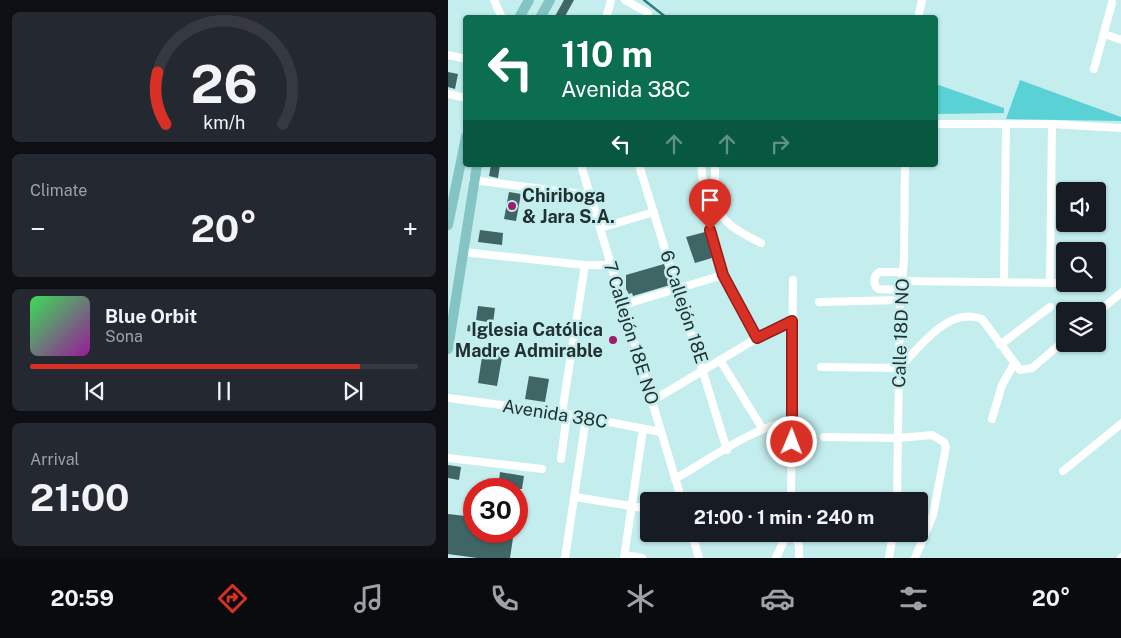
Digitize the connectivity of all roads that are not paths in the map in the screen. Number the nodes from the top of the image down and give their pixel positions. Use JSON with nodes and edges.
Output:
{"nodes":[{"id":1,"x":494,"y":0,"type":"edge"},
{"id":2,"x":530,"y":0,"type":"edge"},
{"id":3,"x":550,"y":0,"type":"edge"},
{"id":4,"x":611,"y":0,"type":"edge"},
{"id":5,"x":625,"y":0,"type":"edge"},
{"id":6,"x":922,"y":0,"type":"edge"},
{"id":7,"x":1112,"y":3,"type":"dead end"},
{"id":8,"x":648,"y":13,"type":"dead end"},
{"id":9,"x":501,"y":15,"type":"edge"},
{"id":10,"x":522,"y":15,"type":"edge"},
{"id":11,"x":542,"y":15,"type":"edge"},
{"id":12,"x":607,"y":15,"type":"edge"},
{"id":13,"x":919,"y":15,"type":"edge"},
{"id":14,"x":1104,"y":34,"type":"junction"},
{"id":15,"x":1122,"y":40,"type":"edge"},
{"id":16,"x":448,"y":55,"type":"edge"},
{"id":17,"x":463,"y":58,"type":"edge"},
{"id":18,"x":1094,"y":69,"type":"dead end"},
{"id":19,"x":448,"y":94,"type":"edge"},
{"id":20,"x":463,"y":97,"type":"edge"},
{"id":21,"x":938,"y":124,"type":"edge"},
{"id":22,"x":1052,"y":124,"type":"junction"},
{"id":23,"x":1006,"y":125,"type":"junction"},
{"id":24,"x":1122,"y":128,"type":"edge"},
{"id":25,"x":463,"y":152,"type":"edge"},
{"id":26,"x":477,"y":167,"type":"edge"},
{"id":27,"x":582,"y":167,"type":"edge"},
{"id":28,"x":640,"y":167,"type":"edge"},
{"id":29,"x":701,"y":167,"type":"edge"},
{"id":30,"x":715,"y":167,"type":"edge"},
{"id":31,"x":905,"y":167,"type":"edge"},
{"id":32,"x":474,"y":180,"type":"junction"},
{"id":33,"x":590,"y":195,"type":"junction"},
{"id":34,"x":654,"y":212,"type":"junction"},
{"id":35,"x":720,"y":215,"type":"junction"},
{"id":36,"x":708,"y":219,"type":"junction"},
{"id":37,"x":448,"y":225,"type":"edge"},
{"id":38,"x":600,"y":228,"type":"junction"},
{"id":39,"x":761,"y":243,"type":"dead end"},
{"id":40,"x":463,"y":252,"type":"junction"},
{"id":41,"x":609,"y":264,"type":"junction"},
{"id":42,"x":585,"y":265,"type":"junction"},
{"id":43,"x":903,"y":272,"type":"junction"},
{"id":44,"x":723,"y":275,"type":"junction"},
{"id":45,"x":793,"y":280,"type":"dead end"},
{"id":46,"x":902,"y":281,"type":"junction"},
{"id":47,"x":1004,"y":282,"type":"junction"},
{"id":48,"x":1050,"y":282,"type":"junction"},
{"id":49,"x":1056,"y":282,"type":"edge"},
{"id":50,"x":678,"y":288,"type":"junction"},
{"id":51,"x":901,"y":290,"type":"junction"},
{"id":52,"x":1122,"y":292,"type":"edge"},
{"id":53,"x":900,"y":300,"type":"junction"},
{"id":54,"x":819,"y":302,"type":"dead end"},
{"id":55,"x":623,"y":305,"type":"junction"},
{"id":56,"x":1106,"y":305,"type":"edge"},
{"id":57,"x":1050,"y":308,"type":"dead end"},
{"id":58,"x":453,"y":319,"type":"junction"},
{"id":59,"x":792,"y":321,"type":"junction"},
{"id":60,"x":448,"y":333,"type":"edge"},
{"id":61,"x":757,"y":338,"type":"junction"},
{"id":62,"x":1000,"y":345,"type":"junction"},
{"id":63,"x":1056,"y":347,"type":"edge"},
{"id":64,"x":448,"y":349,"type":"edge"},
{"id":65,"x":720,"y":360,"type":"junction"},
{"id":66,"x":1014,"y":364,"type":"junction"},
{"id":67,"x":821,"y":367,"type":"dead end"},
{"id":68,"x":899,"y":368,"type":"junction"},
{"id":69,"x":704,"y":370,"type":"junction"},
{"id":70,"x":448,"y":398,"type":"edge"},
{"id":71,"x":652,"y":401,"type":"junction"},
{"id":72,"x":564,"y":413,"type":"junction"},
{"id":73,"x":586,"y":418,"type":"junction"},
{"id":74,"x":992,"y":419,"type":"dead end"},
{"id":75,"x":792,"y":422,"type":"junction"},
{"id":76,"x":1122,"y":423,"type":"edge"},
{"id":77,"x":762,"y":428,"type":"junction"},
{"id":78,"x":643,"y":430,"type":"junction"},
{"id":79,"x":661,"y":432,"type":"junction"},
{"id":80,"x":824,"y":437,"type":"dead end"},
{"id":81,"x":899,"y":438,"type":"junction"},
{"id":82,"x":726,"y":450,"type":"junction"},
{"id":83,"x":448,"y":458,"type":"edge"},
{"id":84,"x":560,"y":459,"type":"dead end"},
{"id":85,"x":542,"y":470,"type":"dead end"},
{"id":86,"x":1063,"y":471,"type":"dead end"},
{"id":87,"x":675,"y":479,"type":"junction"},
{"id":88,"x":679,"y":492,"type":"edge"},
{"id":89,"x":791,"y":492,"type":"edge"},
{"id":90,"x":898,"y":492,"type":"edge"},
{"id":91,"x":575,"y":497,"type":"junction"},
{"id":92,"x":631,"y":506,"type":"junction"},
{"id":93,"x":640,"y":508,"type":"edge"},
{"id":94,"x":694,"y":542,"type":"edge"},
{"id":95,"x":783,"y":542,"type":"edge"},
{"id":96,"x":798,"y":542,"type":"edge"},
{"id":97,"x":892,"y":542,"type":"edge"},
{"id":98,"x":625,"y":557,"type":"edge"},
{"id":99,"x":565,"y":558,"type":"edge"},
{"id":100,"x":642,"y":558,"type":"edge"},
{"id":101,"x":699,"y":558,"type":"edge"},
{"id":102,"x":776,"y":558,"type":"edge"},
{"id":103,"x":798,"y":558,"type":"edge"},
{"id":104,"x":889,"y":558,"type":"edge"},
{"id":105,"x":915,"y":558,"type":"edge"}],
"edges":[{"from":1,"to":9,"type":"street"},
{"from":2,"to":10,"type":"main road"},
{"from":3,"to":11,"type":"main road"},
{"from":4,"to":12,"type":"street"},
{"from":5,"to":8,"type":"street"},
{"from":6,"to":13,"type":"street"},
{"from":7,"to":14,"type":"street"},
{"from":14,"to":15,"type":"street"},
{"from":14,"to":18,"type":"street"},
{"from":16,"to":17,"type":"street"},
{"from":19,"to":20,"type":"street"},
{"from":21,"to":23,"type":"street"},
{"from":22,"to":23,"type":"street"},
{"from":22,"to":24,"type":"street"},
{"from":22,"to":48,"type":"street"},
{"from":23,"to":47,"type":"street"},
{"from":25,"to":37,"type":"main road"},
{"from":26,"to":32,"type":"main road"},
{"from":27,"to":33,"type":"street","name":"7 Callejón 18E NO"},
{"from":28,"to":34,"type":"street","name":"6 Callejón 18E"},
{"from":29,"to":36,"type":"street"},
{"from":30,"to":35,"type":"street"},
{"from":31,"to":43,"type":"street","name":"Calle 18D NO"},
{"from":32,"to":33,"type":"street"},
{"from":32,"to":40,"type":"main road"},
{"from":33,"to":38,"type":"street","name":"7 Callejón 18E NO"},
{"from":34,"to":38,"type":"street"},
{"from":34,"to":50,"type":"street","name":"6 Callejón 18E"},
{"from":35,"to":36,"type":"street"},
{"from":35,"to":39,"type":"street"},
{"from":36,"to":44,"type":"street"},
{"from":38,"to":41,"type":"street","name":"7 Callejón 18E NO"},
{"from":40,"to":42,"type":"street"},
{"from":40,"to":58,"type":"main road"},
{"from":41,"to":42,"type":"street"},
{"from":41,"to":55,"type":"street","name":"7 Callejón 18E NO"},
{"from":42,"to":72,"type":"street"},
{"from":43,"to":46,"type":"street","name":"Calle 18D NO"},
{"from":43,"to":51,"type":"street"},
{"from":44,"to":50,"type":"street"},
{"from":44,"to":61,"type":"street"},
{"from":45,"to":59,"type":"street"},
{"from":46,"to":47,"type":"street"},
{"from":46,"to":51,"type":"street","name":"Calle 18D NO"},
{"from":47,"to":48,"type":"street"},
{"from":48,"to":49,"type":"street"},
{"from":50,"to":55,"type":"street"},
{"from":50,"to":69,"type":"street","name":"6 Callejón 18E"},
{"from":51,"to":53,"type":"street","name":"Calle 18D NO"},
{"from":52,"to":56,"type":"street"},
{"from":53,"to":54,"type":"street"},
{"from":53,"to":68,"type":"street","name":"Calle 18D NO"},
{"from":55,"to":71,"type":"street","name":"7 Callejón 18E NO"},
{"from":57,"to":62,"type":"street"},
{"from":58,"to":60,"type":"main road"},
{"from":58,"to":64,"type":"main road"},
{"from":59,"to":61,"type":"street"},
{"from":59,"to":75,"type":"street"},
{"from":61,"to":65,"type":"street"},
{"from":62,"to":66,"type":"street"},
{"from":62,"to":68,"type":"street"},
{"from":63,"to":66,"type":"street"},
{"from":65,"to":69,"type":"street"},
{"from":65,"to":77,"type":"street"},
{"from":66,"to":74,"type":"street"},
{"from":67,"to":68,"type":"street"},
{"from":68,"to":81,"type":"street","name":"Calle 18D NO"},
{"from":69,"to":71,"type":"street"},
{"from":69,"to":82,"type":"street","name":"6 Callejón 18E"},
{"from":70,"to":72,"type":"street","name":"Avenida 38C"},
{"from":71,"to":79,"type":"street","name":"7 Callejón 18E NO"},
{"from":72,"to":73,"type":"street","name":"Avenida 38C"},
{"from":72,"to":84,"type":"street"},
{"from":73,"to":78,"type":"street","name":"Avenida 38C"},
{"from":73,"to":91,"type":"street"},
{"from":75,"to":77,"type":"street"},
{"from":75,"to":89,"type":"street"},
{"from":76,"to":86,"type":"street"},
{"from":77,"to":82,"type":"street"},
{"from":78,"to":79,"type":"street","name":"Avenida 38C"},
{"from":78,"to":92,"type":"street"},
{"from":79,"to":87,"type":"street","name":"7 Callejón 18E NO"},
{"from":80,"to":81,"type":"street"},
{"from":81,"to":90,"type":"street","name":"Calle 18D NO"},
{"from":81,"to":105,"type":"street"},
{"from":82,"to":87,"type":"street"},
{"from":83,"to":85,"type":"street"},
{"from":87,"to":88,"type":"street","name":"7 Callejón 18E NO"},
{"from":91,"to":92,"type":"street"},
{"from":91,"to":99,"type":"street"},
{"from":92,"to":93,"type":"street"},
{"from":92,"to":98,"type":"street"},
{"from":94,"to":101,"type":"street"},
{"from":95,"to":102,"type":"street"},
{"from":96,"to":103,"type":"street"},
{"from":97,"to":104,"type":"street"},
{"from":98,"to":100,"type":"street"}]}
